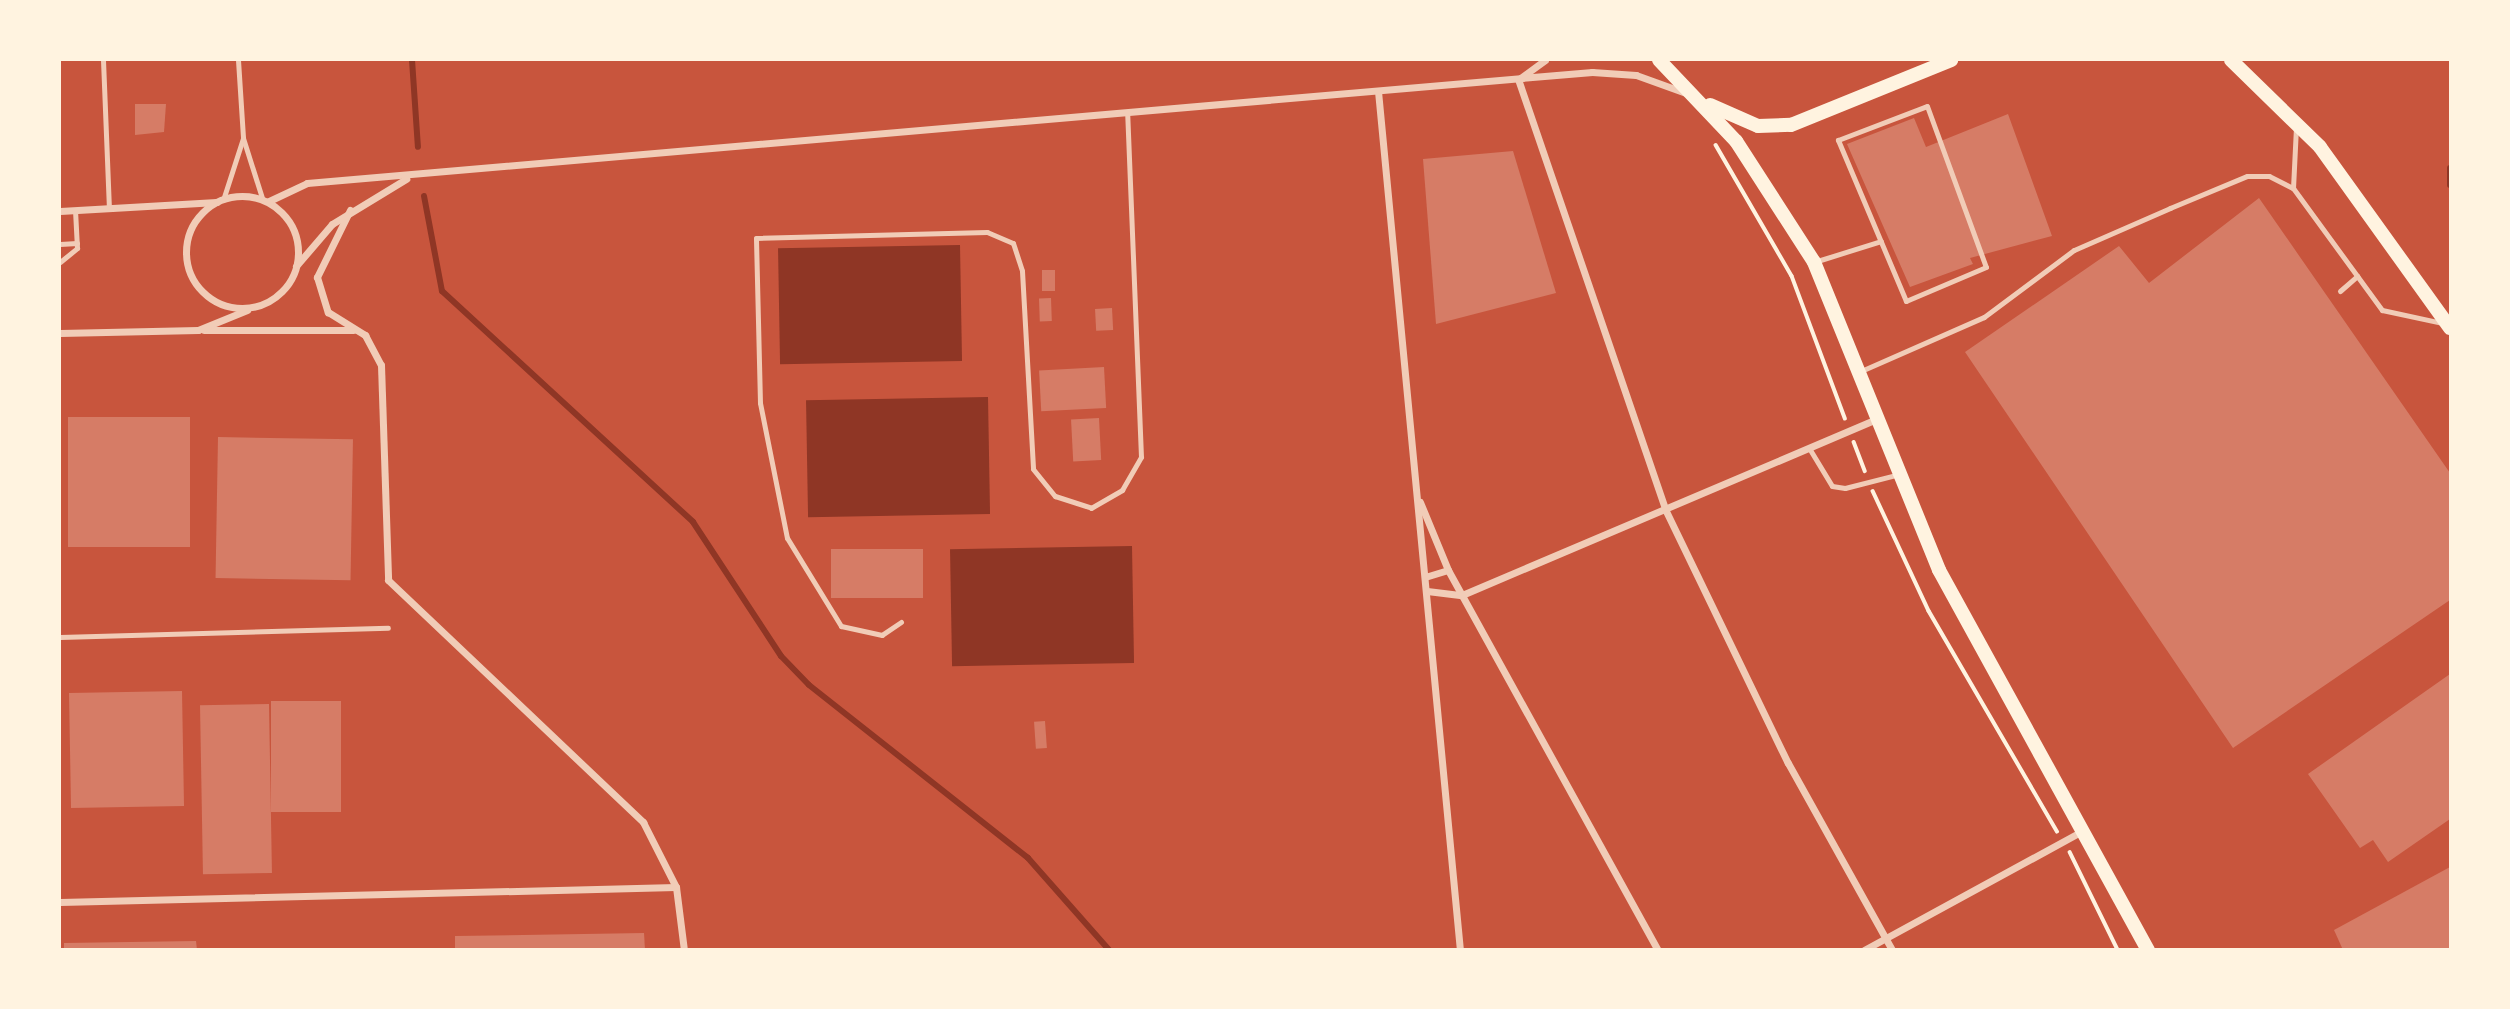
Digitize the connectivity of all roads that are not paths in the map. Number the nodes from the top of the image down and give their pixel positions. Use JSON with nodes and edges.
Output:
{"nodes":[{"id":1,"x":103,"y":60,"type":"edge"},
{"id":2,"x":238,"y":60,"type":"edge"},
{"id":3,"x":1545,"y":60,"type":"edge"},
{"id":4,"x":1659,"y":60,"type":"edge"},
{"id":5,"x":1951,"y":60,"type":"edge"},
{"id":6,"x":2236,"y":61,"type":"edge"},
{"id":7,"x":1518,"y":79,"type":"junction"},
{"id":8,"x":1378,"y":91,"type":"junction"},
{"id":9,"x":1699,"y":99,"type":"junction"},
{"id":10,"x":1127,"y":113,"type":"junction"},
{"id":11,"x":2296,"y":120,"type":"junction"},
{"id":12,"x":243,"y":138,"type":"junction"},
{"id":13,"x":409,"y":177,"type":"junction"},
{"id":14,"x":2293,"y":188,"type":"junction"},
{"id":15,"x":265,"y":200,"type":"junction"},
{"id":16,"x":220,"y":201,"type":"junction"},
{"id":17,"x":109,"y":207,"type":"junction"},
{"id":18,"x":75,"y":210,"type":"junction"},
{"id":19,"x":350,"y":210,"type":"junction"},
{"id":20,"x":60,"y":211,"type":"edge"},
{"id":21,"x":1881,"y":241,"type":"junction"},
{"id":22,"x":77,"y":243,"type":"junction"},
{"id":23,"x":60,"y":244,"type":"edge"},
{"id":24,"x":60,"y":262,"type":"edge"},
{"id":25,"x":1814,"y":262,"type":"junction"},
{"id":26,"x":295,"y":268,"type":"junction"},
{"id":27,"x":2357,"y":276,"type":"junction"},
{"id":28,"x":2340,"y":290,"type":"dead end"},
{"id":29,"x":263,"y":304,"type":"junction"},
{"id":30,"x":2449,"y":326,"type":"edge"},
{"id":31,"x":198,"y":330,"type":"junction"},
{"id":32,"x":354,"y":330,"type":"junction"},
{"id":33,"x":60,"y":333,"type":"edge"},
{"id":34,"x":1858,"y":372,"type":"junction"},
{"id":35,"x":1875,"y":420,"type":"junction"},
{"id":36,"x":1809,"y":448,"type":"junction"},
{"id":37,"x":1896,"y":475,"type":"junction"},
{"id":38,"x":1415,"y":490,"type":"junction"},
{"id":39,"x":1665,"y":509,"type":"junction"},
{"id":40,"x":1448,"y":570,"type":"junction"},
{"id":41,"x":1425,"y":577,"type":"junction"},
{"id":42,"x":1427,"y":590,"type":"junction"},
{"id":43,"x":1462,"y":595,"type":"junction"},
{"id":44,"x":901,"y":622,"type":"dead end"},
{"id":45,"x":388,"y":628,"type":"dead end"},
{"id":46,"x":60,"y":636,"type":"edge"},
{"id":47,"x":2082,"y":831,"type":"junction"},
{"id":48,"x":676,"y":887,"type":"junction"},
{"id":49,"x":60,"y":902,"type":"edge"},
{"id":50,"x":1886,"y":938,"type":"junction"},
{"id":51,"x":684,"y":950,"type":"edge"},
{"id":52,"x":1460,"y":950,"type":"edge"},
{"id":53,"x":1658,"y":950,"type":"edge"},
{"id":54,"x":1864,"y":950,"type":"edge"},
{"id":55,"x":1892,"y":950,"type":"edge"},
{"id":56,"x":2148,"y":950,"type":"edge"}],
"edges":[{"from":1,"to":17,"type":"lane"},
{"from":2,"to":12,"type":"lane"},
{"from":3,"to":7,"type":"street"},
{"from":4,"to":9,"type":"main road"},
{"from":5,"to":9,"type":"main road"},
{"from":6,"to":11,"type":"main road"},
{"from":7,"to":8,"type":"street"},
{"from":7,"to":9,"type":"street"},
{"from":7,"to":39,"type":"street"},
{"from":8,"to":10,"type":"street"},
{"from":8,"to":38,"type":"street"},
{"from":9,"to":25,"type":"main road"},
{"from":10,"to":13,"type":"street"},
{"from":10,"to":44,"type":"lane"},
{"from":11,"to":14,"type":"lane"},
{"from":11,"to":30,"type":"main road"},
{"from":12,"to":15,"type":"lane"},
{"from":12,"to":16,"type":"lane"},
{"from":13,"to":15,"type":"street"},
{"from":13,"to":19,"type":"street"},
{"from":14,"to":27,"type":"lane"},
{"from":14,"to":34,"type":"lane"},
{"from":15,"to":16,"type":"street"},
{"from":15,"to":26,"type":"street"},
{"from":16,"to":17,"type":"street"},
{"from":16,"to":29,"type":"street"},
{"from":17,"to":18,"type":"street"},
{"from":18,"to":20,"type":"street"},
{"from":18,"to":22,"type":"lane"},
{"from":19,"to":26,"type":"street"},
{"from":19,"to":32,"type":"street"},
{"from":21,"to":21,"type":"lane"},
{"from":21,"to":25,"type":"lane"},
{"from":22,"to":23,"type":"lane"},
{"from":22,"to":24,"type":"lane"},
{"from":25,"to":34,"type":"main road"},
{"from":26,"to":29,"type":"street"},
{"from":27,"to":28,"type":"lane"},
{"from":27,"to":30,"type":"lane"},
{"from":29,"to":31,"type":"street"},
{"from":31,"to":32,"type":"street"},
{"from":31,"to":33,"type":"street"},
{"from":32,"to":48,"type":"street"},
{"from":34,"to":35,"type":"main road"},
{"from":35,"to":36,"type":"street"},
{"from":35,"to":37,"type":"main road"},
{"from":36,"to":37,"type":"lane"},
{"from":36,"to":39,"type":"street"},
{"from":37,"to":47,"type":"main road"},
{"from":38,"to":40,"type":"street"},
{"from":38,"to":41,"type":"street"},
{"from":39,"to":43,"type":"street"},
{"from":39,"to":50,"type":"street"},
{"from":40,"to":41,"type":"street"},
{"from":40,"to":43,"type":"street"},
{"from":41,"to":42,"type":"street"},
{"from":42,"to":43,"type":"street"},
{"from":42,"to":52,"type":"street"},
{"from":43,"to":53,"type":"street"},
{"from":45,"to":46,"type":"lane"},
{"from":47,"to":50,"type":"street"},
{"from":47,"to":56,"type":"main road"},
{"from":48,"to":49,"type":"street"},
{"from":48,"to":51,"type":"street"},
{"from":50,"to":54,"type":"street"},
{"from":50,"to":55,"type":"street"}]}
